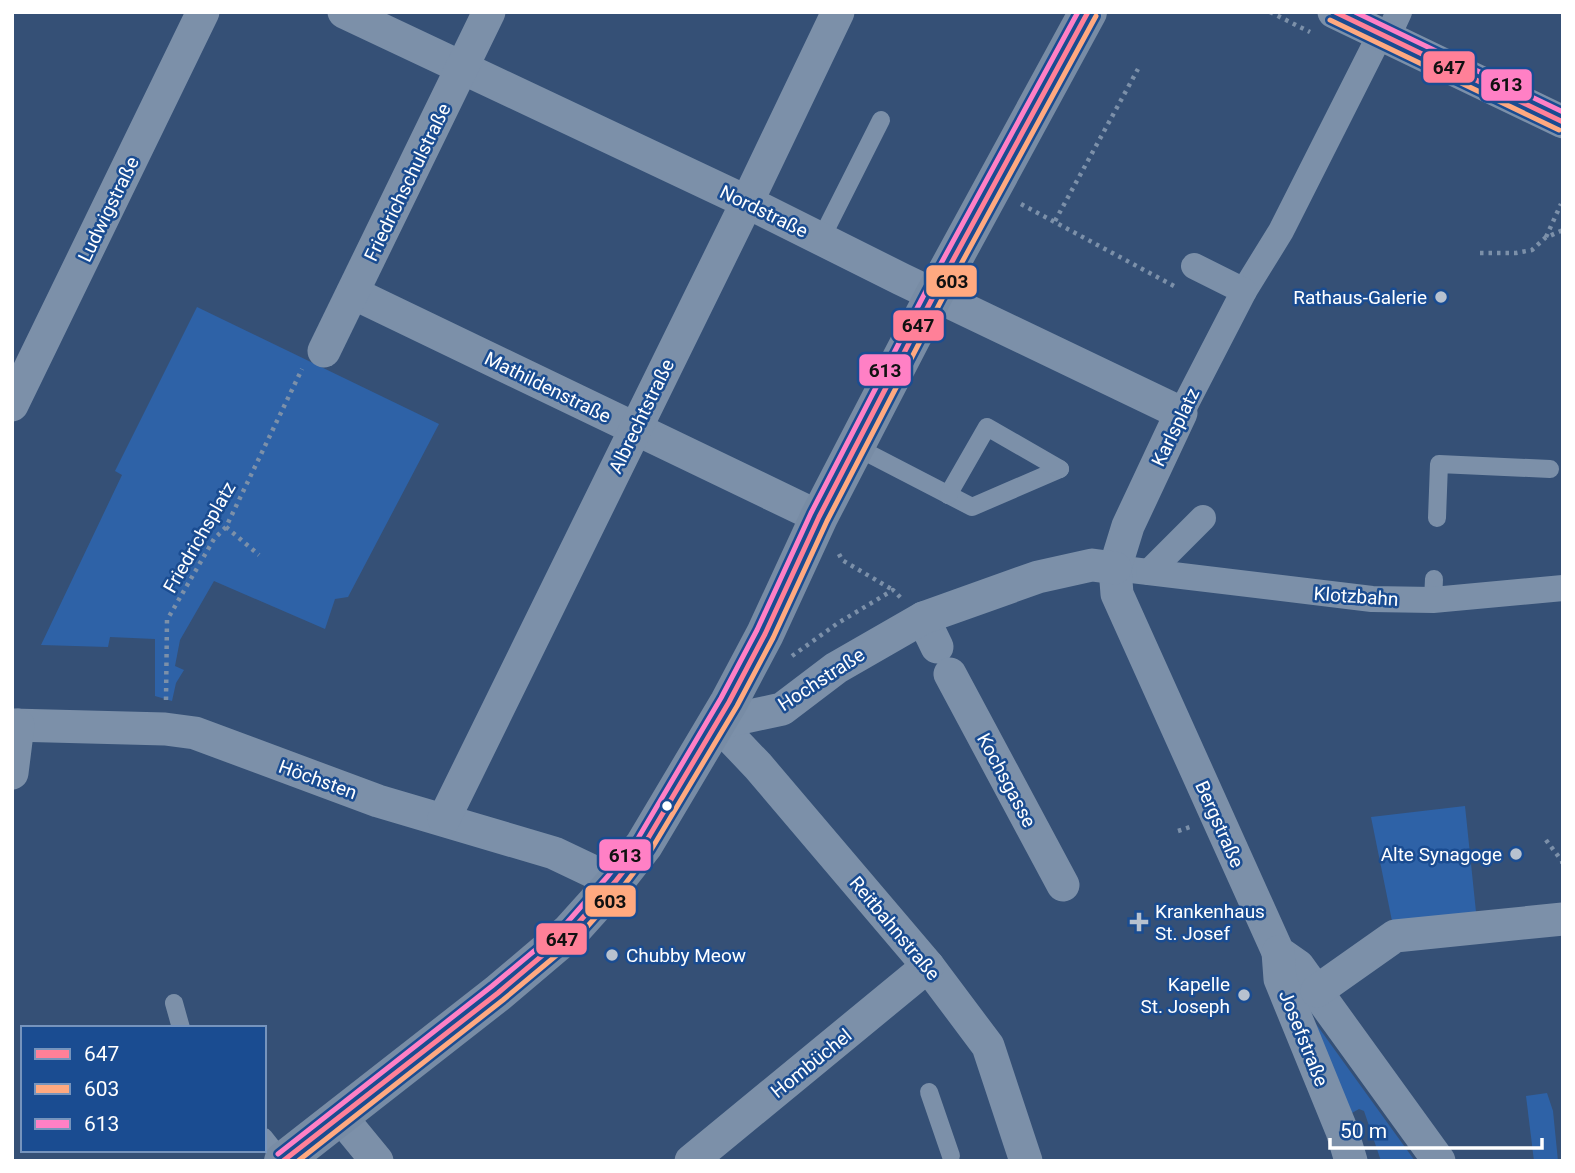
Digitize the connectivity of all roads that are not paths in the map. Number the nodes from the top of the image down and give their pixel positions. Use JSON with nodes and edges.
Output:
{"nodes":[{"id":1,"x":203,"y":12,"type":"edge"},
{"id":2,"x":344,"y":12,"type":"edge"},
{"id":3,"x":489,"y":12,"type":"edge"},
{"id":4,"x":838,"y":12,"type":"edge"},
{"id":5,"x":1088,"y":12,"type":"edge"},
{"id":6,"x":1334,"y":12,"type":"edge"},
{"id":7,"x":1389,"y":28,"type":"edge"},
{"id":8,"x":461,"y":69,"type":"junction"},
{"id":9,"x":1338,"y":117,"type":"junction"},
{"id":10,"x":881,"y":120,"type":"dead end"},
{"id":11,"x":1563,"y":122,"type":"edge"},
{"id":12,"x":1347,"y":143,"type":"dead end"},
{"id":13,"x":747,"y":202,"type":"junction"},
{"id":14,"x":821,"y":239,"type":"junction"},
{"id":15,"x":1194,"y":266,"type":"dead end"},
{"id":16,"x":1244,"y":291,"type":"junction"},
{"id":17,"x":353,"y":293,"type":"junction"},
{"id":18,"x":934,"y":295,"type":"junction"},
{"id":19,"x":23,"y":357,"type":"edge"},
{"id":20,"x":313,"y":360,"type":"road end"},
{"id":21,"x":12,"y":405,"type":"edge"},
{"id":22,"x":1181,"y":414,"type":"junction"},
{"id":23,"x":635,"y":429,"type":"junction"},
{"id":24,"x":856,"y":447,"type":"junction"},
{"id":25,"x":1550,"y":469,"type":"dead end"},
{"id":26,"x":948,"y":495,"type":"junction"},
{"id":27,"x":819,"y":517,"type":"junction"},
{"id":28,"x":1203,"y":518,"type":"dead end"},
{"id":29,"x":1437,"y":519,"type":"dead end"},
{"id":30,"x":1115,"y":568,"type":"junction"},
{"id":31,"x":1149,"y":572,"type":"junction"},
{"id":32,"x":1563,"y":588,"type":"edge"},
{"id":33,"x":937,"y":647,"type":"junction"},
{"id":34,"x":717,"y":723,"type":"junction"},
{"id":35,"x":15,"y":725,"type":"edge"},
{"id":36,"x":12,"y":773,"type":"edge"},
{"id":37,"x":444,"y":819,"type":"junction"},
{"id":38,"x":615,"y":882,"type":"junction"},
{"id":39,"x":1063,"y":885,"type":"dead end"},
{"id":40,"x":1563,"y":919,"type":"edge"},
{"id":41,"x":1279,"y":952,"type":"junction"},
{"id":42,"x":928,"y":967,"type":"junction"},
{"id":43,"x":1317,"y":991,"type":"junction"},
{"id":44,"x":174,"y":1003,"type":"dead end"},
{"id":45,"x":180,"y":1026,"type":"edge"},
{"id":46,"x":929,"y":1092,"type":"dead end"},
{"id":47,"x":340,"y":1116,"type":"junction"},
{"id":48,"x":266,"y":1140,"type":"edge"},
{"id":49,"x":1014,"y":1145,"type":"edge"},
{"id":50,"x":955,"y":1157,"type":"edge"},
{"id":51,"x":697,"y":1159,"type":"edge"},
{"id":52,"x":283,"y":1161,"type":"edge"},
{"id":53,"x":377,"y":1161,"type":"edge"},
{"id":54,"x":1351,"y":1161,"type":"edge"},
{"id":55,"x":1439,"y":1161,"type":"edge"}],
"edges":[{"from":1,"to":19,"type":"street","name":"Ludwigstraße"},
{"from":2,"to":8,"type":"street","name":"Nordstraße"},
{"from":3,"to":8,"type":"street","name":"Friedrichschulstraße"},
{"from":4,"to":13,"type":"street","name":"Albrechtstraße"},
{"from":5,"to":18,"type":"main road"},
{"from":6,"to":7,"type":"street"},
{"from":7,"to":9,"type":"street","name":"Karlsplatz"},
{"from":7,"to":11,"type":"street"},
{"from":8,"to":13,"type":"street","name":"Nordstraße"},
{"from":8,"to":17,"type":"street","name":"Friedrichschulstraße"},
{"from":9,"to":12,"type":"street"},
{"from":9,"to":16,"type":"street","name":"Karlsplatz"},
{"from":10,"to":14,"type":"lane"},
{"from":13,"to":14,"type":"street","name":"Nordstraße"},
{"from":13,"to":23,"type":"street","name":"Albrechtstraße"},
{"from":14,"to":18,"type":"street","name":"Nordstraße"},
{"from":15,"to":16,"type":"street"},
{"from":16,"to":22,"type":"street","name":"Karlsplatz"},
{"from":17,"to":20,"type":"street","name":"Friedrichschulstraße"},
{"from":17,"to":23,"type":"street","name":"Mathildenstraße"},
{"from":18,"to":22,"type":"street","name":"Nordstraße"},
{"from":18,"to":24,"type":"main road"},
{"from":19,"to":21,"type":"street","name":"Ludwigstraße"},
{"from":22,"to":30,"type":"street","name":"Karlsplatz"},
{"from":23,"to":27,"type":"street","name":"Mathildenstraße"},
{"from":23,"to":37,"type":"street","name":"Albrechtstraße"},
{"from":24,"to":26,"type":"lane"},
{"from":24,"to":27,"type":"main road"},
{"from":25,"to":29,"type":"lane"},
{"from":26,"to":26,"type":"lane"},
{"from":27,"to":34,"type":"main road"},
{"from":28,"to":31,"type":"street"},
{"from":30,"to":31,"type":"street","name":"Klotzbahn"},
{"from":30,"to":33,"type":"street","name":"Hochstraße"},
{"from":30,"to":41,"type":"street","name":"Bergstraße"},
{"from":31,"to":32,"type":"street","name":"Klotzbahn"},
{"from":33,"to":34,"type":"street","name":"Hochstraße"},
{"from":33,"to":39,"type":"street","name":"Kochsgasse"},
{"from":34,"to":38,"type":"main road"},
{"from":34,"to":42,"type":"street","name":"Reitbahnstraße"},
{"from":35,"to":36,"type":"street"},
{"from":35,"to":37,"type":"street","name":"Höchsten"},
{"from":37,"to":38,"type":"street","name":"Höchsten"},
{"from":38,"to":47,"type":"main road"},
{"from":40,"to":43,"type":"street"},
{"from":41,"to":43,"type":"street","name":"Bergstraße"},
{"from":41,"to":54,"type":"street","name":"Josefstraße"},
{"from":42,"to":49,"type":"street","name":"Reitbahnstraße"},
{"from":42,"to":51,"type":"street","name":"Hombüchel"},
{"from":43,"to":55,"type":"street","name":"Bergstraße"},
{"from":44,"to":45,"type":"lane"},
{"from":46,"to":50,"type":"lane"},
{"from":47,"to":52,"type":"main road"},
{"from":47,"to":53,"type":"street"},
{"from":48,"to":52,"type":"lane"}]}
